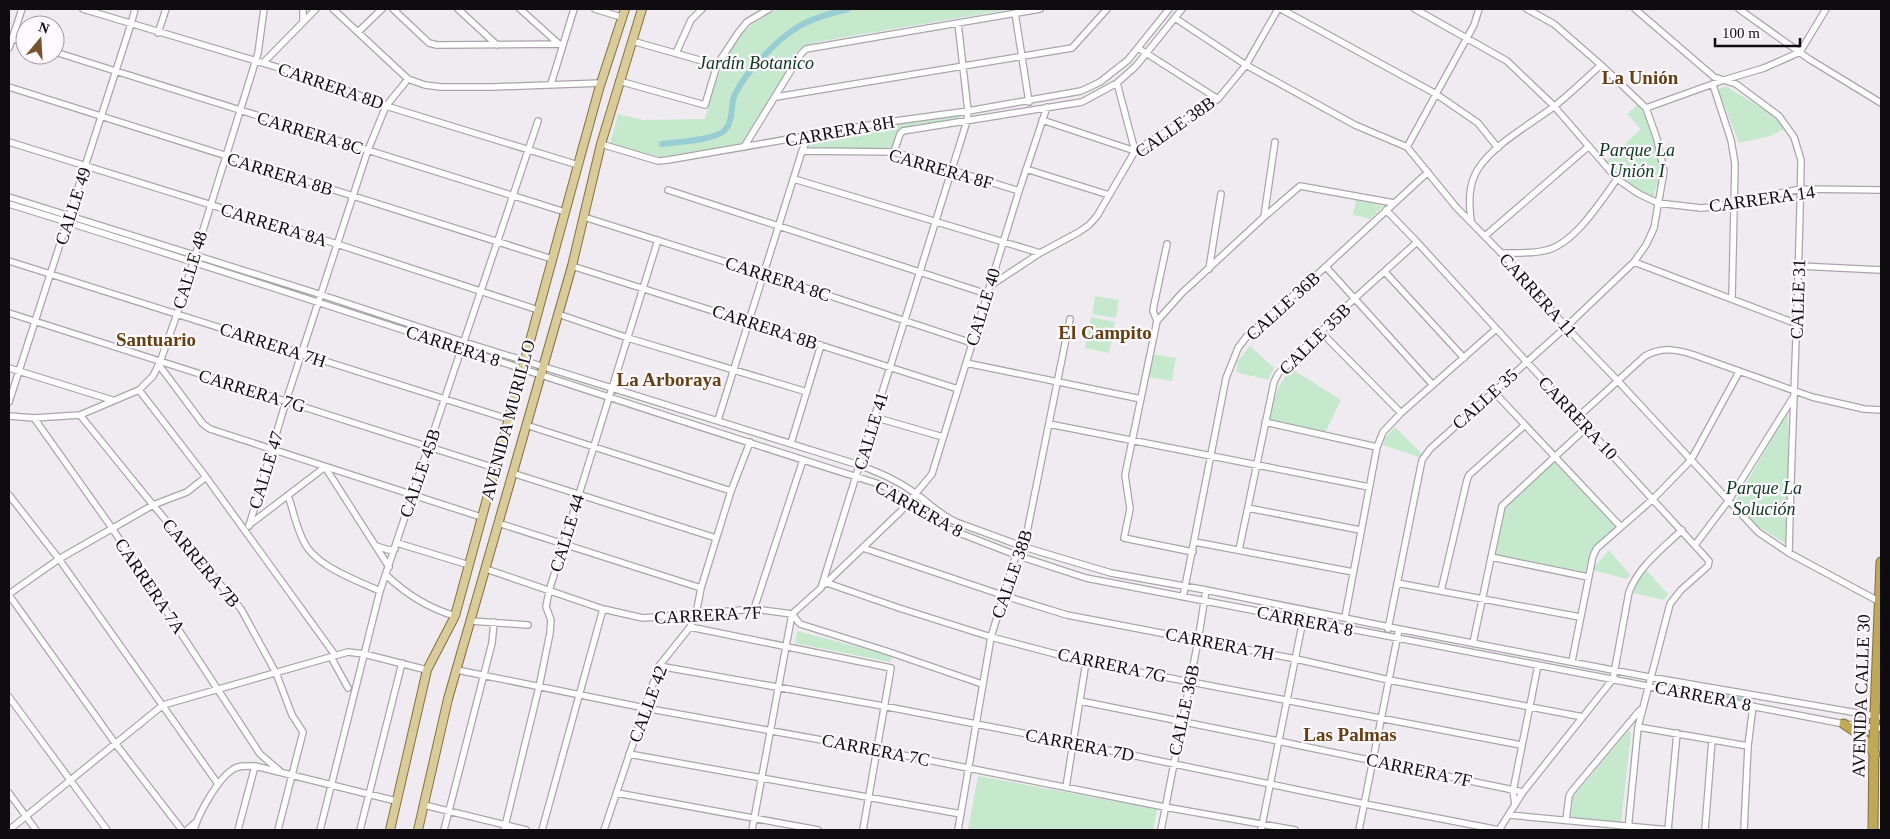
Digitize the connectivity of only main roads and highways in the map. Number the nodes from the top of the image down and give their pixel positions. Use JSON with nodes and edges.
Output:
{"nodes":[{"id":1,"x":625,"y":9,"type":"edge"},
{"id":2,"x":642,"y":9,"type":"edge"},
{"id":3,"x":1881,"y":562,"type":"edge"},
{"id":4,"x":1879,"y":716,"type":"edge"},
{"id":5,"x":1844,"y":724,"type":"road end"},
{"id":6,"x":1878,"y":728,"type":"edge"},
{"id":7,"x":1875,"y":754,"type":"junction"},
{"id":8,"x":390,"y":830,"type":"edge"},
{"id":9,"x":418,"y":830,"type":"edge"},
{"id":10,"x":1873,"y":830,"type":"edge"}],
"edges":[{"from":1,"to":8,"type":"main road","name":"AVENIDA MURILLO"},
{"from":2,"to":9,"type":"main road","name":"AVENIDA MURILLO"},
{"from":3,"to":4,"type":"highway","name":"AVENIDA CALLE 30"},
{"from":4,"to":6,"type":"highway","name":"AVENIDA CALLE 30"},
{"from":5,"to":7,"type":"highway"},
{"from":6,"to":7,"type":"highway","name":"AVENIDA CALLE 30"},
{"from":7,"to":10,"type":"highway","name":"AVENIDA CALLE 30"}]}
